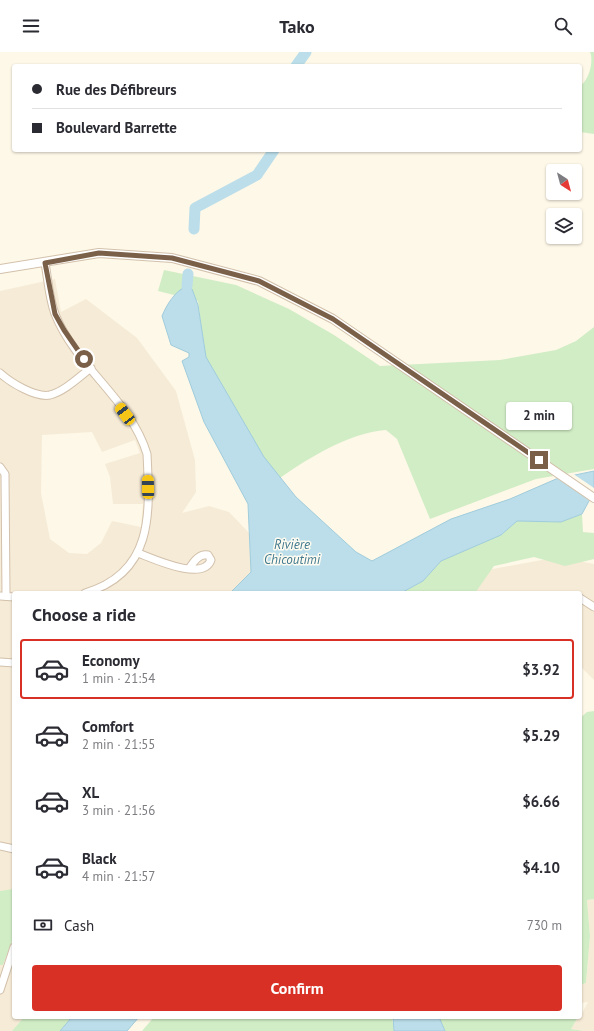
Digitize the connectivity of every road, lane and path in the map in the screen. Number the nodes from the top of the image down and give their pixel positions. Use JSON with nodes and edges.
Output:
{"nodes":[{"id":1,"x":45,"y":263,"type":"junction"},
{"id":2,"x":0,"y":269,"type":"edge"},
{"id":3,"x":91,"y":368,"type":"junction"},
{"id":4,"x":0,"y":373,"type":"edge"},
{"id":5,"x":0,"y":468,"type":"edge"},
{"id":6,"x":594,"y":498,"type":"edge"},
{"id":7,"x":3,"y":529,"type":"edge"},
{"id":8,"x":138,"y":553,"type":"junction"},
{"id":9,"x":189,"y":569,"type":"dead end"},
{"id":10,"x":92,"y":591,"type":"edge"},
{"id":11,"x":3,"y":596,"type":"edge"},
{"id":12,"x":582,"y":599,"type":"edge"},
{"id":13,"x":594,"y":607,"type":"edge"},
{"id":14,"x":0,"y":662,"type":"edge"},
{"id":15,"x":12,"y":663,"type":"edge"},
{"id":16,"x":0,"y":846,"type":"edge"},
{"id":17,"x":12,"y":849,"type":"edge"},
{"id":18,"x":12,"y":953,"type":"edge"},
{"id":19,"x":0,"y":990,"type":"edge"}],
"edges":[{"from":1,"to":2,"type":"street"},
{"from":1,"to":3,"type":"street"},
{"from":1,"to":6,"type":"street"},
{"from":3,"to":4,"type":"street"},
{"from":3,"to":8,"type":"street"},
{"from":5,"to":7,"type":"street"},
{"from":7,"to":11,"type":"street"},
{"from":8,"to":9,"type":"street"},
{"from":8,"to":10,"type":"street"},
{"from":12,"to":13,"type":"street"},
{"from":14,"to":15,"type":"street"},
{"from":16,"to":17,"type":"street"},
{"from":18,"to":19,"type":"street"}]}
